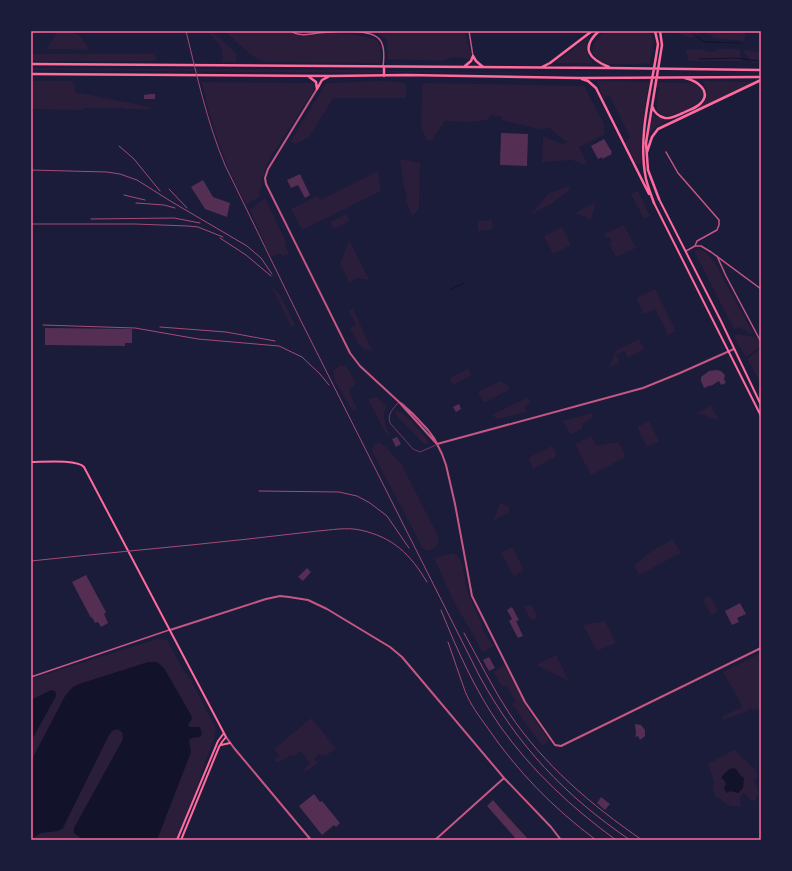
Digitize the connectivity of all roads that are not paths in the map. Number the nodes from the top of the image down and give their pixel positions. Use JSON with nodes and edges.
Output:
{"nodes":[{"id":1,"x":291,"y":31,"type":"edge"},
{"id":2,"x":354,"y":31,"type":"edge"},
{"id":3,"x":469,"y":31,"type":"edge"},
{"id":4,"x":592,"y":31,"type":"edge"},
{"id":5,"x":599,"y":31,"type":"edge"},
{"id":6,"x":655,"y":31,"type":"edge"},
{"id":7,"x":660,"y":31,"type":"edge"},
{"id":8,"x":372,"y":32,"type":"edge"},
{"id":9,"x":473,"y":56,"type":"junction"},
{"id":10,"x":31,"y":64,"type":"edge"},
{"id":11,"x":384,"y":67,"type":"junction"},
{"id":12,"x":463,"y":67,"type":"junction"},
{"id":13,"x":483,"y":67,"type":"junction"},
{"id":14,"x":540,"y":67,"type":"junction"},
{"id":15,"x":611,"y":68,"type":"junction"},
{"id":16,"x":761,"y":70,"type":"edge"},
{"id":17,"x":31,"y":74,"type":"edge"},
{"id":18,"x":308,"y":76,"type":"junction"},
{"id":19,"x":330,"y":76,"type":"junction"},
{"id":20,"x":384,"y":76,"type":"junction"},
{"id":21,"x":681,"y":77,"type":"junction"},
{"id":22,"x":761,"y":77,"type":"edge"},
{"id":23,"x":579,"y":78,"type":"junction"},
{"id":24,"x":761,"y":80,"type":"edge"},
{"id":25,"x":317,"y":89,"type":"junction"},
{"id":26,"x":652,"y":105,"type":"junction"},
{"id":27,"x":666,"y":152,"type":"dead end"},
{"id":28,"x":646,"y":156,"type":"junction"},
{"id":29,"x":659,"y":199,"type":"joint"},
{"id":30,"x":654,"y":203,"type":"junction"},
{"id":31,"x":697,"y":241,"type":"junction"},
{"id":32,"x":695,"y":246,"type":"junction"},
{"id":33,"x":701,"y":246,"type":"junction"},
{"id":34,"x":685,"y":251,"type":"junction"},
{"id":35,"x":680,"y":254,"type":"junction"},
{"id":36,"x":717,"y":256,"type":"junction"},
{"id":37,"x":761,"y":289,"type":"edge"},
{"id":38,"x":761,"y":342,"type":"edge"},
{"id":39,"x":734,"y":349,"type":"junction"},
{"id":40,"x":728,"y":352,"type":"junction"},
{"id":41,"x":399,"y":402,"type":"junction"},
{"id":42,"x":761,"y":405,"type":"edge"},
{"id":43,"x":761,"y":416,"type":"edge"},
{"id":44,"x":437,"y":444,"type":"junction"},
{"id":45,"x":31,"y":462,"type":"edge"},
{"id":46,"x":170,"y":630,"type":"junction"},
{"id":47,"x":761,"y":648,"type":"edge"},
{"id":48,"x":31,"y":677,"type":"edge"},
{"id":49,"x":224,"y":733,"type":"junction"},
{"id":50,"x":226,"y":737,"type":"junction"},
{"id":51,"x":230,"y":743,"type":"junction"},
{"id":52,"x":220,"y":745,"type":"junction"},
{"id":53,"x":504,"y":778,"type":"junction"},
{"id":54,"x":178,"y":840,"type":"edge"},
{"id":55,"x":181,"y":840,"type":"edge"},
{"id":56,"x":311,"y":840,"type":"edge"},
{"id":57,"x":434,"y":840,"type":"edge"},
{"id":58,"x":561,"y":840,"type":"edge"}],
"edges":[{"from":1,"to":2,"type":"street"},
{"from":2,"to":8,"type":"street"},
{"from":3,"to":9,"type":"street"},
{"from":4,"to":14,"type":"highway"},
{"from":5,"to":15,"type":"highway"},
{"from":6,"to":30,"type":"highway"},
{"from":7,"to":26,"type":"highway"},
{"from":8,"to":11,"type":"street"},
{"from":9,"to":12,"type":"highway"},
{"from":9,"to":13,"type":"highway"},
{"from":10,"to":11,"type":"highway"},
{"from":11,"to":12,"type":"highway"},
{"from":11,"to":20,"type":"highway"},
{"from":12,"to":13,"type":"highway"},
{"from":13,"to":14,"type":"highway"},
{"from":14,"to":15,"type":"highway"},
{"from":15,"to":16,"type":"highway"},
{"from":17,"to":18,"type":"highway"},
{"from":18,"to":19,"type":"highway"},
{"from":18,"to":25,"type":"highway"},
{"from":19,"to":20,"type":"highway"},
{"from":19,"to":25,"type":"highway"},
{"from":20,"to":23,"type":"highway"},
{"from":21,"to":22,"type":"highway"},
{"from":21,"to":23,"type":"highway"},
{"from":21,"to":26,"type":"highway"},
{"from":23,"to":30,"type":"highway"},
{"from":24,"to":28,"type":"highway"},
{"from":25,"to":41,"type":"street"},
{"from":26,"to":28,"type":"highway"},
{"from":27,"to":31,"type":"street"},
{"from":28,"to":29,"type":"highway"},
{"from":29,"to":34,"type":"main road"},
{"from":30,"to":35,"type":"main road"},
{"from":31,"to":32,"type":"street"},
{"from":31,"to":33,"type":"street"},
{"from":32,"to":33,"type":"street"},
{"from":32,"to":34,"type":"street"},
{"from":33,"to":36,"type":"street"},
{"from":34,"to":35,"type":"main road"},
{"from":34,"to":39,"type":"main road"},
{"from":35,"to":40,"type":"main road"},
{"from":36,"to":37,"type":"street"},
{"from":36,"to":38,"type":"street"},
{"from":39,"to":40,"type":"street"},
{"from":39,"to":42,"type":"main road"},
{"from":40,"to":43,"type":"main road"},
{"from":40,"to":44,"type":"street"},
{"from":41,"to":44,"type":"street"},
{"from":41,"to":44,"type":"lane"},
{"from":44,"to":47,"type":"street"},
{"from":45,"to":46,"type":"main road"},
{"from":46,"to":48,"type":"street"},
{"from":46,"to":49,"type":"main road"},
{"from":46,"to":53,"type":"street"},
{"from":49,"to":50,"type":"main road"},
{"from":49,"to":54,"type":"main road"},
{"from":50,"to":51,"type":"street"},
{"from":50,"to":52,"type":"main road"},
{"from":51,"to":52,"type":"main road"},
{"from":51,"to":56,"type":"street"},
{"from":52,"to":55,"type":"main road"},
{"from":53,"to":57,"type":"street"},
{"from":53,"to":58,"type":"street"}]}
